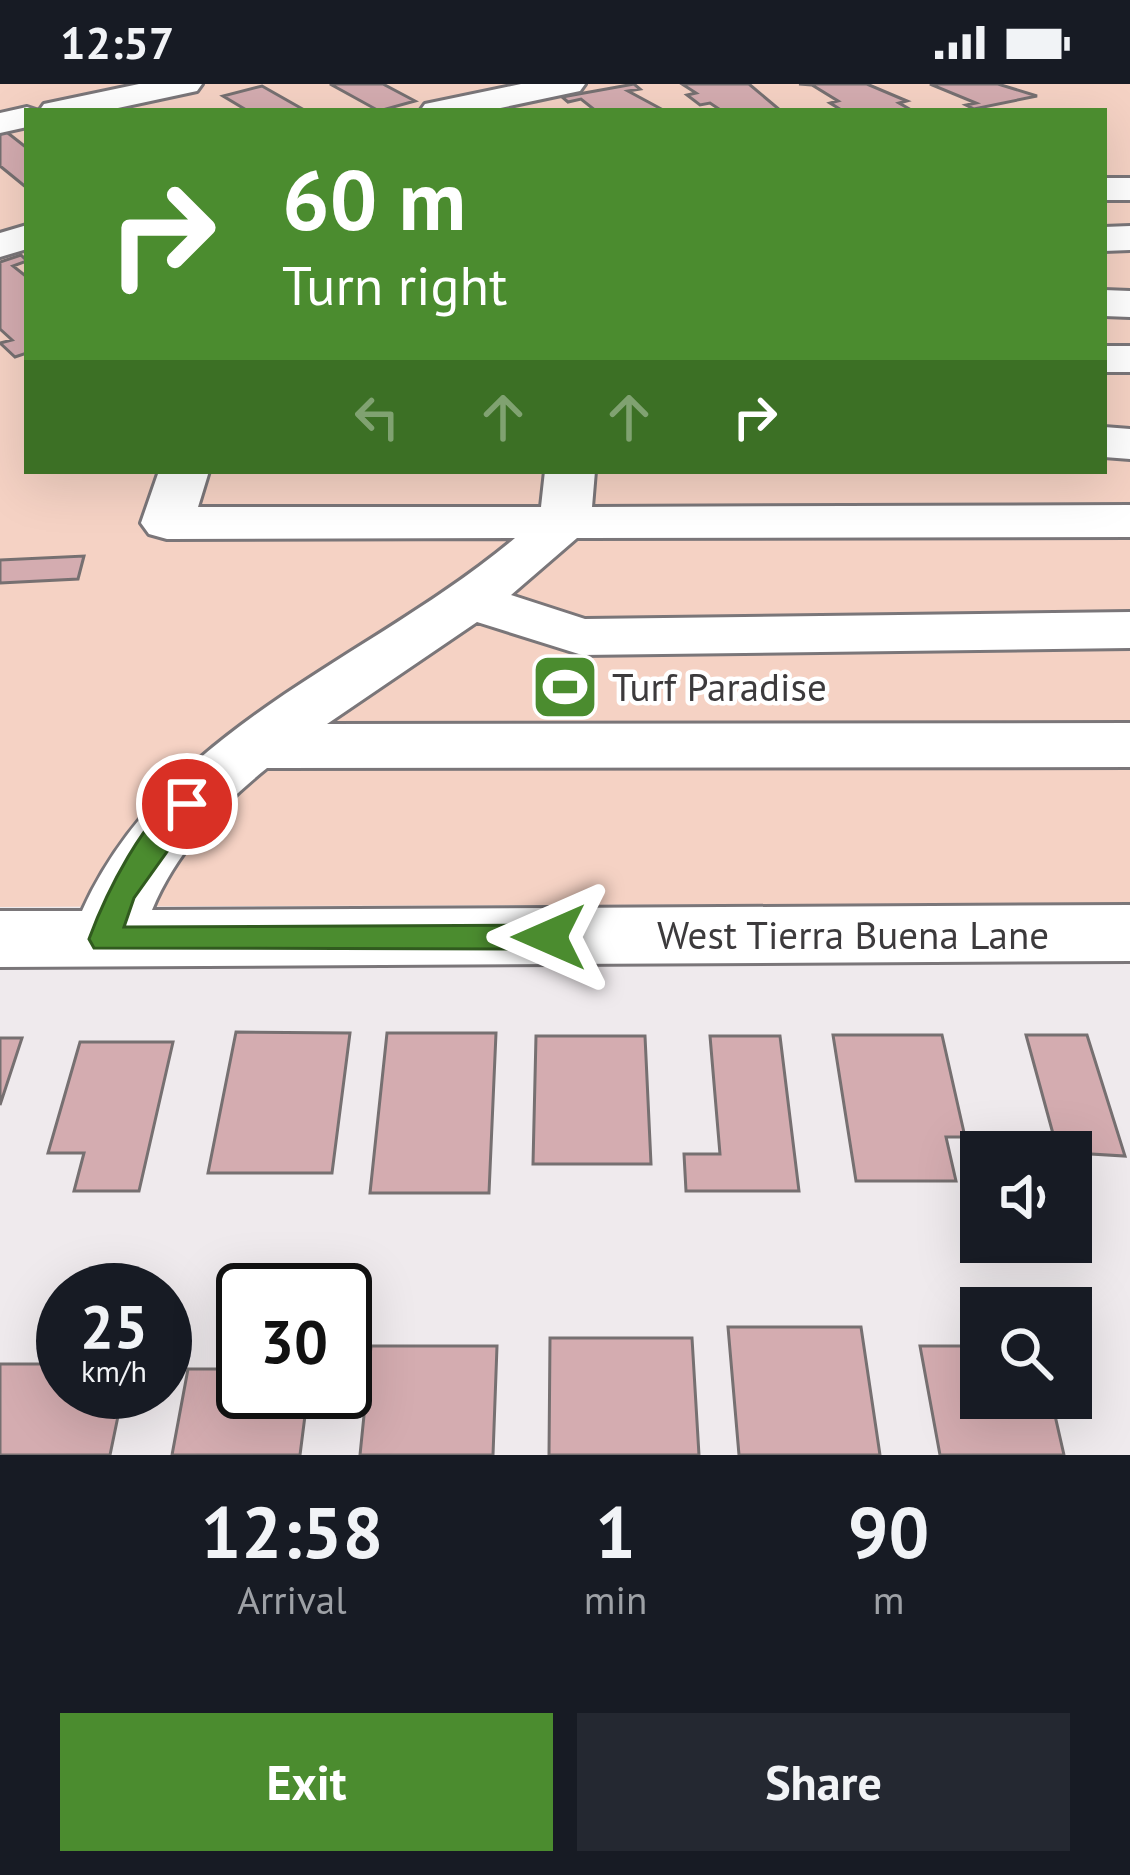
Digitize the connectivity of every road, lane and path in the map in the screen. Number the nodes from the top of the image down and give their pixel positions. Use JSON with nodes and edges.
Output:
{"nodes":[{"id":1,"x":185,"y":84,"type":"edge"},
{"id":2,"x":569,"y":84,"type":"edge"},
{"id":3,"x":70,"y":108,"type":"edge"},
{"id":4,"x":451,"y":108,"type":"edge"},
{"id":5,"x":183,"y":474,"type":"edge"},
{"id":6,"x":568,"y":496,"type":"edge"},
{"id":7,"x":1130,"y":521,"type":"edge"},
{"id":8,"x":471,"y":601,"type":"junction"},
{"id":9,"x":1130,"y":630,"type":"edge"},
{"id":10,"x":1130,"y":745,"type":"edge"},
{"id":11,"x":248,"y":746,"type":"junction"},
{"id":12,"x":1130,"y":933,"type":"edge"},
{"id":13,"x":0,"y":939,"type":"edge"},
{"id":14,"x":105,"y":939,"type":"junction"}],
"edges":[{"from":1,"to":3,"type":"street"},
{"from":2,"to":4,"type":"street"},
{"from":5,"to":6,"type":"street"},
{"from":6,"to":7,"type":"street"},
{"from":6,"to":8,"type":"street"},
{"from":8,"to":9,"type":"street"},
{"from":8,"to":11,"type":"street"},
{"from":10,"to":11,"type":"street"},
{"from":11,"to":14,"type":"street"},
{"from":12,"to":14,"type":"street","name":"West Tierra Buena Lane"},
{"from":13,"to":14,"type":"street","name":"West Tierra Buena Lane"}]}
